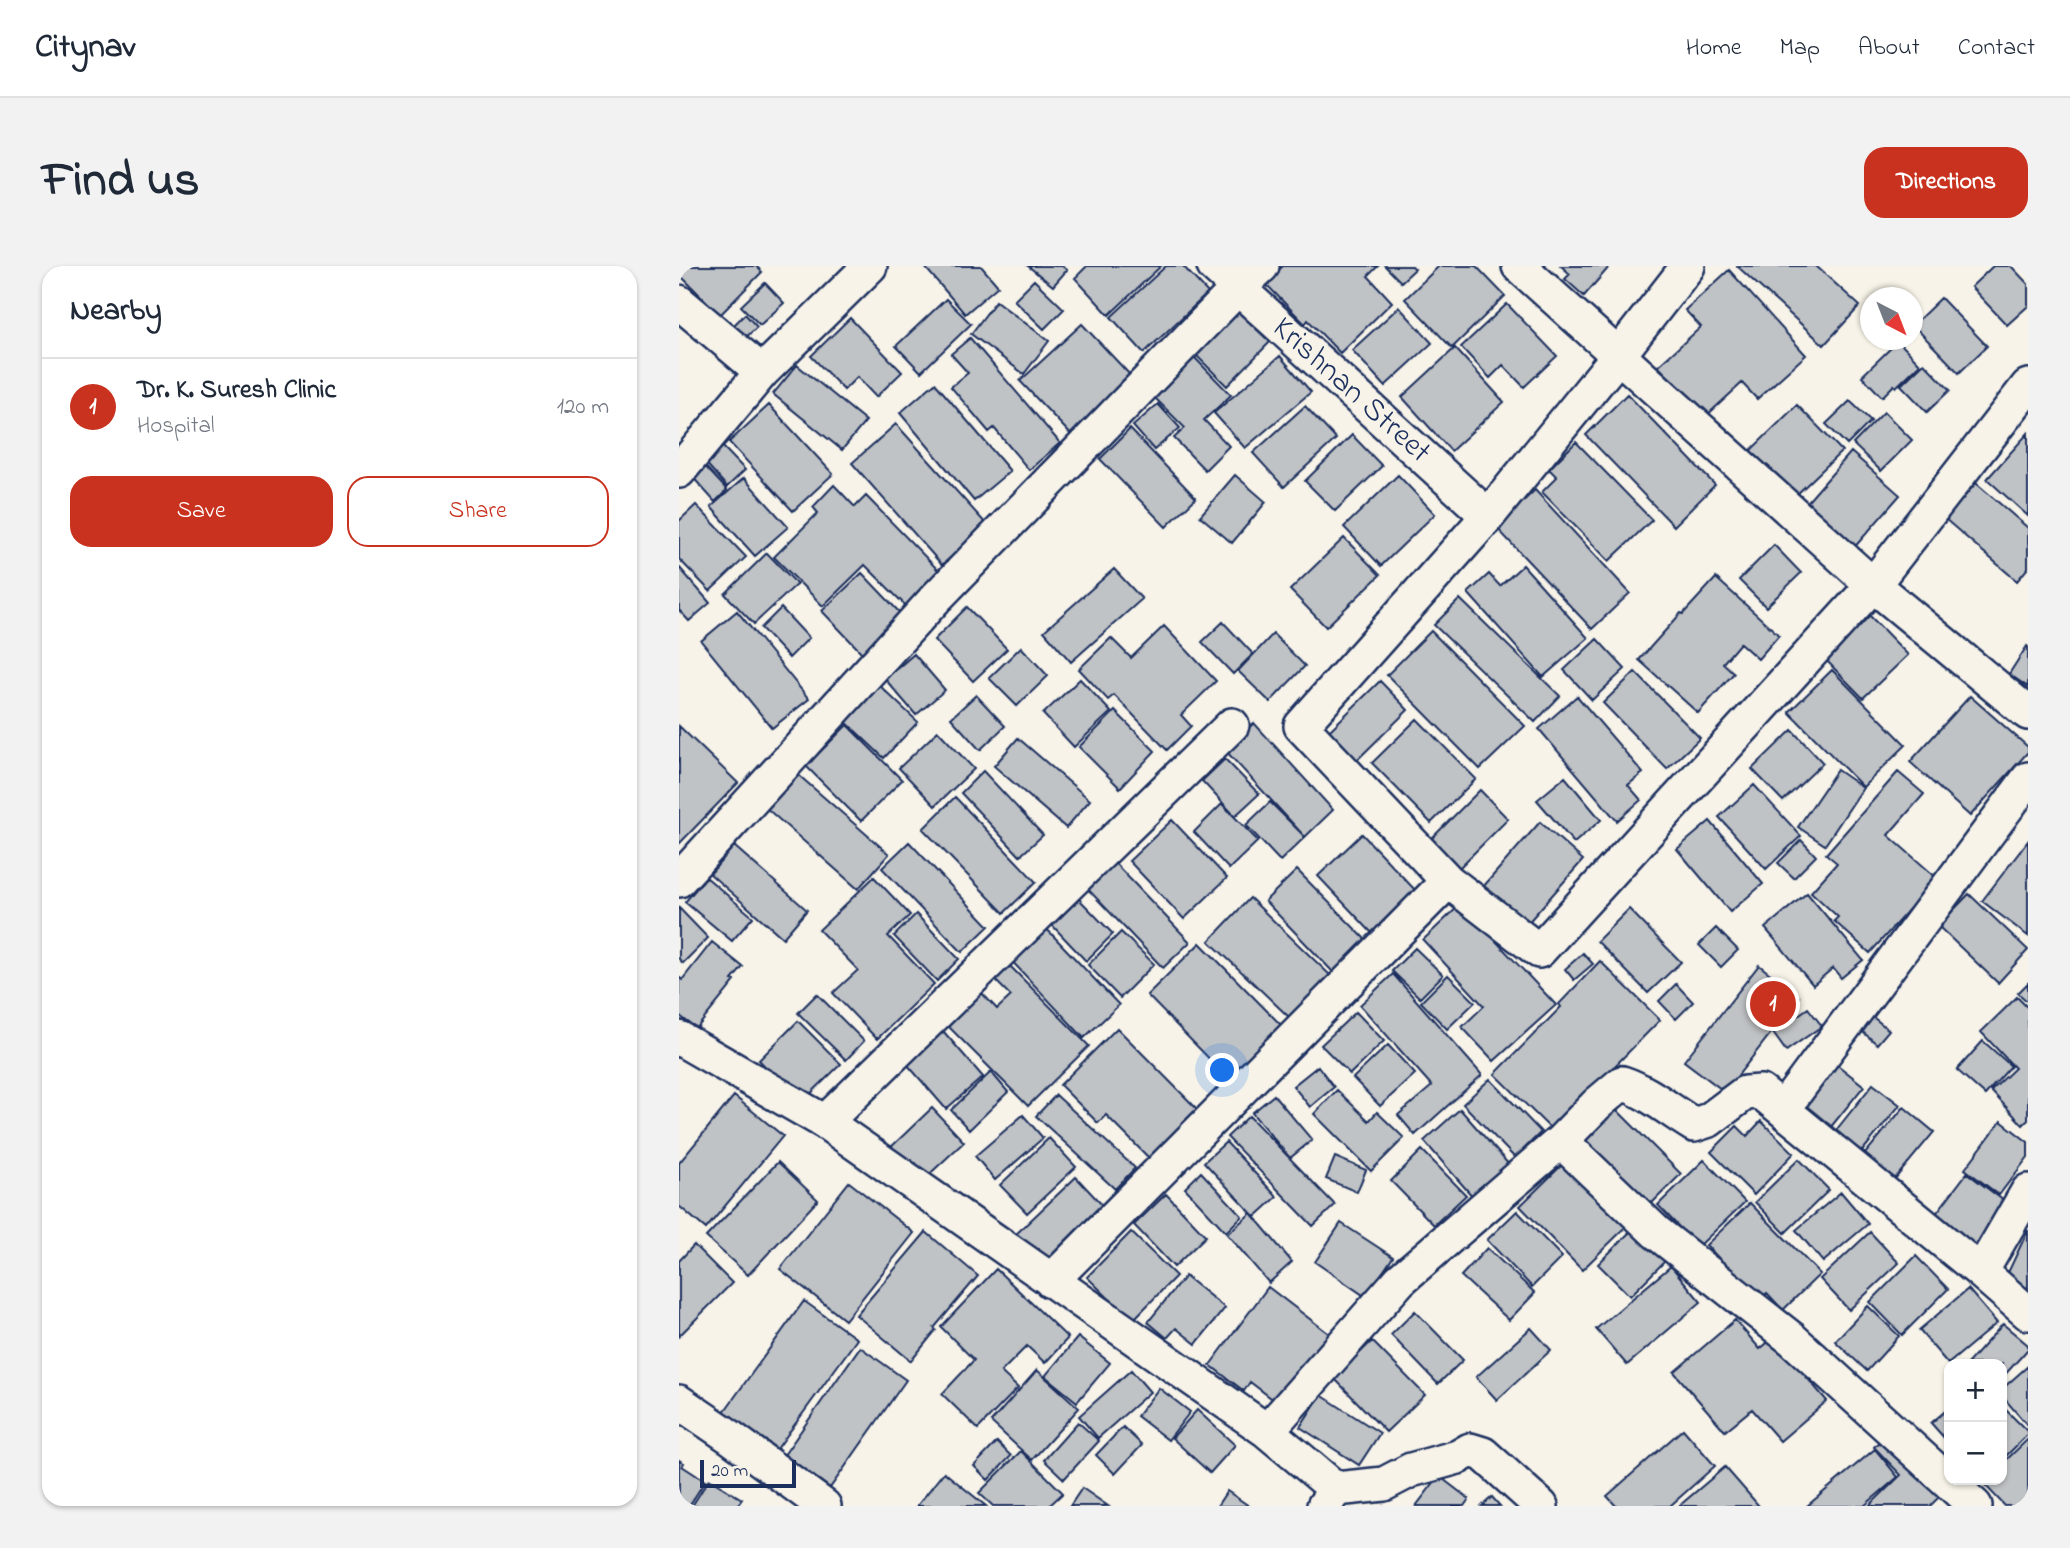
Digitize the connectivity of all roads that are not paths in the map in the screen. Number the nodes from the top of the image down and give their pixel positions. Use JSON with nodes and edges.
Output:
{"nodes":[{"id":1,"x":870,"y":266,"type":"edge"},
{"id":2,"x":1520,"y":266,"type":"edge"},
{"id":3,"x":1688,"y":266,"type":"edge"},
{"id":4,"x":1238,"y":273,"type":"edge"},
{"id":5,"x":679,"y":302,"type":"edge"},
{"id":6,"x":1618,"y":356,"type":"junction"},
{"id":7,"x":762,"y":372,"type":"junction"},
{"id":8,"x":2028,"y":387,"type":"edge"},
{"id":9,"x":679,"y":471,"type":"edge"},
{"id":10,"x":1488,"y":516,"type":"junction"},
{"id":11,"x":1873,"y":585,"type":"junction"},
{"id":12,"x":2028,"y":713,"type":"edge"},
{"id":13,"x":1232,"y":725,"type":"dead end"},
{"id":14,"x":2028,"y":779,"type":"edge"},
{"id":15,"x":679,"y":880,"type":"edge"},
{"id":16,"x":1448,"y":881,"type":"junction"},
{"id":17,"x":679,"y":1038,"type":"edge"},
{"id":18,"x":1783,"y":1109,"type":"junction"},
{"id":19,"x":825,"y":1122,"type":"junction"},
{"id":20,"x":1561,"y":1141,"type":"junction"},
{"id":21,"x":2028,"y":1191,"type":"edge"},
{"id":22,"x":1981,"y":1272,"type":"junction"},
{"id":23,"x":1051,"y":1281,"type":"junction"},
{"id":24,"x":2028,"y":1312,"type":"edge"},
{"id":25,"x":679,"y":1402,"type":"edge"},
{"id":26,"x":1267,"y":1431,"type":"junction"},
{"id":27,"x":1330,"y":1498,"type":"edge"},
{"id":28,"x":824,"y":1506,"type":"edge"},
{"id":29,"x":1541,"y":1506,"type":"edge"},
{"id":30,"x":1975,"y":1506,"type":"edge"}],
"edges":[{"from":1,"to":7,"type":"street"},
{"from":2,"to":6,"type":"street"},
{"from":3,"to":6,"type":"street"},
{"from":4,"to":10,"type":"street","name":"Krishnan Street"},
{"from":4,"to":15,"type":"street"},
{"from":5,"to":7,"type":"street"},
{"from":6,"to":10,"type":"street"},
{"from":6,"to":11,"type":"street"},
{"from":7,"to":9,"type":"street"},
{"from":8,"to":11,"type":"street"},
{"from":10,"to":16,"type":"street"},
{"from":11,"to":12,"type":"street"},
{"from":11,"to":16,"type":"street"},
{"from":13,"to":19,"type":"street"},
{"from":14,"to":18,"type":"street"},
{"from":16,"to":23,"type":"street"},
{"from":17,"to":19,"type":"street"},
{"from":18,"to":20,"type":"street"},
{"from":18,"to":22,"type":"street"},
{"from":19,"to":23,"type":"street"},
{"from":20,"to":26,"type":"street"},
{"from":20,"to":30,"type":"street"},
{"from":21,"to":22,"type":"street"},
{"from":22,"to":24,"type":"street"},
{"from":23,"to":26,"type":"street"},
{"from":25,"to":28,"type":"street"},
{"from":26,"to":27,"type":"street"},
{"from":27,"to":29,"type":"street"}]}
